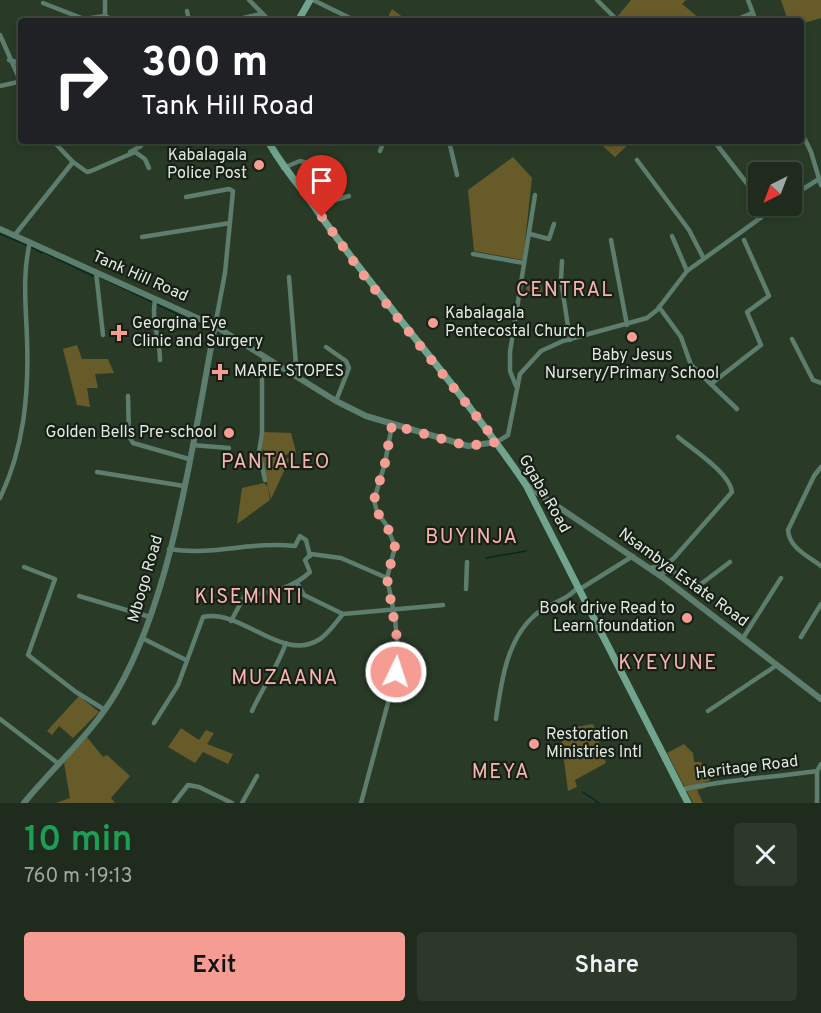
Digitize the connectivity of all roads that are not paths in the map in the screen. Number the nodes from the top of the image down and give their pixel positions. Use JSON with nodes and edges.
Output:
{"nodes":[{"id":1,"x":105,"y":0,"type":"edge"},
{"id":2,"x":249,"y":0,"type":"edge"},
{"id":3,"x":312,"y":0,"type":"edge"},
{"id":4,"x":748,"y":0,"type":"edge"},
{"id":5,"x":601,"y":1,"type":"edge"},
{"id":6,"x":43,"y":3,"type":"dead end"},
{"id":7,"x":188,"y":11,"type":"dead end"},
{"id":8,"x":261,"y":14,"type":"junction"},
{"id":9,"x":752,"y":14,"type":"junction"},
{"id":10,"x":105,"y":16,"type":"junction"},
{"id":11,"x":78,"y":18,"type":"edge"},
{"id":12,"x":94,"y":18,"type":"edge"},
{"id":13,"x":109,"y":18,"type":"edge"},
{"id":14,"x":189,"y":18,"type":"edge"},
{"id":15,"x":243,"y":18,"type":"edge"},
{"id":16,"x":266,"y":18,"type":"edge"},
{"id":17,"x":300,"y":18,"type":"edge"},
{"id":18,"x":350,"y":18,"type":"edge"},
{"id":19,"x":615,"y":18,"type":"edge"},
{"id":20,"x":741,"y":18,"type":"edge"},
{"id":21,"x":754,"y":18,"type":"edge"},
{"id":22,"x":0,"y":35,"type":"edge"},
{"id":23,"x":9,"y":60,"type":"junction"},
{"id":24,"x":18,"y":62,"type":"edge"},
{"id":25,"x":18,"y":76,"type":"edge"},
{"id":26,"x":18,"y":82,"type":"edge"},
{"id":27,"x":0,"y":86,"type":"edge"},
{"id":28,"x":804,"y":137,"type":"edge"},
{"id":29,"x":56,"y":144,"type":"edge"},
{"id":30,"x":270,"y":144,"type":"edge"},
{"id":31,"x":383,"y":144,"type":"edge"},
{"id":32,"x":450,"y":144,"type":"edge"},
{"id":33,"x":716,"y":144,"type":"edge"},
{"id":34,"x":141,"y":146,"type":"dead end"},
{"id":35,"x":381,"y":151,"type":"dead end"},
{"id":36,"x":130,"y":153,"type":"junction"},
{"id":37,"x":637,"y":160,"type":"dead end"},
{"id":38,"x":73,"y":162,"type":"junction"},
{"id":39,"x":149,"y":168,"type":"dead end"},
{"id":40,"x":283,"y":168,"type":"junction"},
{"id":41,"x":332,"y":169,"type":"dead end"},
{"id":42,"x":457,"y":174,"type":"dead end"},
{"id":43,"x":820,"y":178,"type":"edge"},
{"id":44,"x":748,"y":185,"type":"edge"},
{"id":45,"x":821,"y":185,"type":"edge"},
{"id":46,"x":802,"y":190,"type":"edge"},
{"id":47,"x":535,"y":195,"type":"dead end"},
{"id":48,"x":349,"y":196,"type":"dead end"},
{"id":49,"x":186,"y":197,"type":"dead end"},
{"id":50,"x":314,"y":206,"type":"junction"},
{"id":51,"x":761,"y":216,"type":"edge"},
{"id":52,"x":230,"y":223,"type":"junction"},
{"id":53,"x":554,"y":224,"type":"dead end"},
{"id":54,"x":0,"y":229,"type":"edge"},
{"id":55,"x":739,"y":231,"type":"junction"},
{"id":56,"x":530,"y":234,"type":"junction"},
{"id":57,"x":14,"y":236,"type":"junction"},
{"id":58,"x":672,"y":236,"type":"dead end"},
{"id":59,"x":142,"y":237,"type":"dead end"},
{"id":60,"x":611,"y":240,"type":"dead end"},
{"id":61,"x":30,"y":243,"type":"junction"},
{"id":62,"x":473,"y":254,"type":"dead end"},
{"id":63,"x":703,"y":257,"type":"junction"},
{"id":64,"x":562,"y":261,"type":"dead end"},
{"id":65,"x":524,"y":263,"type":"junction"},
{"id":66,"x":687,"y":271,"type":"junction"},
{"id":67,"x":96,"y":272,"type":"junction"},
{"id":68,"x":290,"y":277,"type":"dead end"},
{"id":69,"x":154,"y":298,"type":"junction"},
{"id":70,"x":659,"y":307,"type":"junction"},
{"id":71,"x":474,"y":312,"type":"dead end"},
{"id":72,"x":518,"y":313,"type":"junction"},
{"id":73,"x":627,"y":325,"type":"junction"},
{"id":74,"x":215,"y":326,"type":"junction"},
{"id":75,"x":103,"y":335,"type":"dead end"},
{"id":76,"x":792,"y":339,"type":"dead end"},
{"id":77,"x":570,"y":340,"type":"junction"},
{"id":78,"x":326,"y":347,"type":"dead end"},
{"id":79,"x":265,"y":357,"type":"junction"},
{"id":80,"x":160,"y":360,"type":"dead end"},
{"id":81,"x":297,"y":377,"type":"junction"},
{"id":82,"x":821,"y":383,"type":"edge"},
{"id":83,"x":711,"y":384,"type":"junction"},
{"id":84,"x":517,"y":387,"type":"junction"},
{"id":85,"x":128,"y":396,"type":"dead end"},
{"id":86,"x":336,"y":401,"type":"junction"},
{"id":87,"x":737,"y":409,"type":"dead end"},
{"id":88,"x":392,"y":425,"type":"junction"},
{"id":89,"x":678,"y":437,"type":"dead end"},
{"id":90,"x":497,"y":442,"type":"junction"},
{"id":91,"x":192,"y":445,"type":"junction"},
{"id":92,"x":229,"y":448,"type":"dead end"},
{"id":93,"x":189,"y":459,"type":"junction"},
{"id":94,"x":821,"y":467,"type":"edge"},
{"id":95,"x":97,"y":472,"type":"dead end"},
{"id":96,"x":265,"y":480,"type":"dead end"},
{"id":97,"x":526,"y":485,"type":"junction"},
{"id":98,"x":184,"y":486,"type":"junction"},
{"id":99,"x":0,"y":498,"type":"edge"},
{"id":100,"x":169,"y":549,"type":"junction"},
{"id":101,"x":310,"y":556,"type":"junction"},
{"id":102,"x":633,"y":556,"type":"junction"},
{"id":103,"x":467,"y":562,"type":"dead end"},
{"id":104,"x":730,"y":562,"type":"dead end"},
{"id":105,"x":821,"y":566,"type":"edge"},
{"id":106,"x":24,"y":567,"type":"dead end"},
{"id":107,"x":651,"y":568,"type":"junction"},
{"id":108,"x":660,"y":575,"type":"junction"},
{"id":109,"x":387,"y":578,"type":"junction"},
{"id":110,"x":781,"y":578,"type":"dead end"},
{"id":111,"x":297,"y":583,"type":"junction"},
{"id":112,"x":579,"y":588,"type":"junction"},
{"id":113,"x":466,"y":589,"type":"dead end"},
{"id":114,"x":79,"y":596,"type":"dead end"},
{"id":115,"x":821,"y":604,"type":"edge"},
{"id":116,"x":443,"y":605,"type":"dead end"},
{"id":117,"x":393,"y":608,"type":"junction"},
{"id":118,"x":343,"y":614,"type":"junction"},
{"id":119,"x":150,"y":617,"type":"junction"},
{"id":120,"x":231,"y":621,"type":"junction"},
{"id":121,"x":801,"y":637,"type":"dead end"},
{"id":122,"x":142,"y":638,"type":"junction"},
{"id":123,"x":743,"y":639,"type":"junction"},
{"id":124,"x":286,"y":643,"type":"junction"},
{"id":125,"x":186,"y":660,"type":"junction"},
{"id":126,"x":777,"y":665,"type":"junction"},
{"id":127,"x":821,"y":699,"type":"edge"},
{"id":128,"x":105,"y":710,"type":"junction"},
{"id":129,"x":252,"y":711,"type":"dead end"},
{"id":130,"x":708,"y":711,"type":"dead end"},
{"id":131,"x":0,"y":719,"type":"edge"},
{"id":132,"x":496,"y":719,"type":"dead end"},
{"id":133,"x":154,"y":723,"type":"dead end"},
{"id":134,"x":59,"y":764,"type":"junction"},
{"id":135,"x":821,"y":764,"type":"edge"},
{"id":136,"x":817,"y":771,"type":"junction"},
{"id":137,"x":257,"y":776,"type":"dead end"},
{"id":138,"x":681,"y":790,"type":"junction"},
{"id":139,"x":25,"y":802,"type":"edge"},
{"id":140,"x":174,"y":803,"type":"edge"},
{"id":141,"x":232,"y":803,"type":"edge"},
{"id":142,"x":242,"y":803,"type":"edge"},
{"id":143,"x":361,"y":803,"type":"edge"},
{"id":144,"x":688,"y":803,"type":"edge"},
{"id":145,"x":817,"y":803,"type":"edge"}],
"edges":[{"from":1,"to":10,"type":"street"},
{"from":2,"to":8,"type":"street"},
{"from":3,"to":17,"type":"main road"},
{"from":3,"to":18,"type":"street"},
{"from":4,"to":9,"type":"street"},
{"from":5,"to":19,"type":"street"},
{"from":6,"to":11,"type":"street"},
{"from":7,"to":14,"type":"street"},
{"from":8,"to":15,"type":"street"},
{"from":8,"to":16,"type":"street"},
{"from":9,"to":20,"type":"street"},
{"from":9,"to":21,"type":"street"},
{"from":10,"to":12,"type":"street"},
{"from":10,"to":13,"type":"street"},
{"from":22,"to":23,"type":"street"},
{"from":23,"to":24,"type":"street"},
{"from":23,"to":25,"type":"street"},
{"from":26,"to":27,"type":"street"},
{"from":28,"to":43,"type":"street"},
{"from":29,"to":38,"type":"street"},
{"from":30,"to":40,"type":"main road","name":"Ggaba Road"},
{"from":31,"to":35,"type":"street"},
{"from":32,"to":42,"type":"street"},
{"from":33,"to":44,"type":"street"},
{"from":34,"to":36,"type":"street"},
{"from":36,"to":38,"type":"street"},
{"from":36,"to":39,"type":"street"},
{"from":37,"to":63,"type":"street"},
{"from":38,"to":57,"type":"street"},
{"from":40,"to":41,"type":"street"},
{"from":40,"to":50,"type":"main road","name":"Ggaba Road"},
{"from":43,"to":45,"type":"street"},
{"from":43,"to":46,"type":"street"},
{"from":47,"to":56,"type":"street"},
{"from":48,"to":50,"type":"street"},
{"from":49,"to":52,"type":"street"},
{"from":50,"to":90,"type":"main road","name":"Ggaba Road"},
{"from":51,"to":55,"type":"street"},
{"from":52,"to":59,"type":"street"},
{"from":52,"to":74,"type":"street"},
{"from":53,"to":56,"type":"street"},
{"from":54,"to":57,"type":"street","name":"Tank Hill Road"},
{"from":55,"to":63,"type":"street"},
{"from":55,"to":83,"type":"street"},
{"from":56,"to":65,"type":"street"},
{"from":57,"to":61,"type":"street","name":"Tank Hill Road"},
{"from":58,"to":66,"type":"street"},
{"from":60,"to":73,"type":"street"},
{"from":61,"to":67,"type":"street","name":"Tank Hill Road"},
{"from":61,"to":99,"type":"street"},
{"from":62,"to":65,"type":"street"},
{"from":63,"to":66,"type":"street"},
{"from":64,"to":77,"type":"street"},
{"from":65,"to":72,"type":"street"},
{"from":66,"to":70,"type":"street"},
{"from":67,"to":69,"type":"street","name":"Tank Hill Road"},
{"from":67,"to":75,"type":"street"},
{"from":68,"to":81,"type":"street"},
{"from":69,"to":74,"type":"street","name":"Tank Hill Road"},
{"from":69,"to":80,"type":"street"},
{"from":70,"to":73,"type":"street"},
{"from":70,"to":83,"type":"street"},
{"from":71,"to":72,"type":"street"},
{"from":72,"to":84,"type":"street"},
{"from":73,"to":77,"type":"street"},
{"from":74,"to":79,"type":"street","name":"Tank Hill Road"},
{"from":74,"to":91,"type":"street","name":"Mbogo Road"},
{"from":76,"to":82,"type":"street"},
{"from":77,"to":84,"type":"street"},
{"from":78,"to":86,"type":"street"},
{"from":79,"to":81,"type":"street","name":"Tank Hill Road"},
{"from":79,"to":96,"type":"street"},
{"from":81,"to":86,"type":"street","name":"Tank Hill Road"},
{"from":83,"to":87,"type":"street"},
{"from":84,"to":90,"type":"street"},
{"from":85,"to":93,"type":"street"},
{"from":86,"to":88,"type":"street","name":"Tank Hill Road"},
{"from":88,"to":90,"type":"street","name":"Tank Hill Road"},
{"from":88,"to":109,"type":"street"},
{"from":89,"to":107,"type":"street"},
{"from":90,"to":97,"type":"main road","name":"Ggaba Road"},
{"from":91,"to":92,"type":"street"},
{"from":91,"to":93,"type":"street","name":"Mbogo Road"},
{"from":93,"to":98,"type":"street","name":"Mbogo Road"},
{"from":94,"to":105,"type":"street"},
{"from":95,"to":98,"type":"street"},
{"from":97,"to":102,"type":"street","name":"Nsambya Estate Road"},
{"from":97,"to":112,"type":"main road","name":"Ggaba Road"},
{"from":98,"to":100,"type":"street","name":"Mbogo Road"},
{"from":100,"to":101,"type":"street"},
{"from":100,"to":119,"type":"street","name":"Mbogo Road"},
{"from":101,"to":109,"type":"street"},
{"from":101,"to":111,"type":"street"},
{"from":102,"to":107,"type":"street","name":"Nsambya Estate Road"},
{"from":102,"to":112,"type":"street"},
{"from":103,"to":113,"type":"street"},
{"from":104,"to":108,"type":"street"},
{"from":106,"to":128,"type":"street"},
{"from":107,"to":108,"type":"street","name":"Nsambya Estate Road"},
{"from":108,"to":123,"type":"street","name":"Nsambya Estate Road"},
{"from":109,"to":117,"type":"street"},
{"from":110,"to":123,"type":"street"},
{"from":111,"to":118,"type":"street"},
{"from":111,"to":120,"type":"street"},
{"from":112,"to":132,"type":"street"},
{"from":112,"to":138,"type":"main road","name":"Ggaba Road"},
{"from":114,"to":119,"type":"street"},
{"from":115,"to":121,"type":"street"},
{"from":116,"to":117,"type":"street"},
{"from":117,"to":118,"type":"street"},
{"from":117,"to":143,"type":"street"},
{"from":118,"to":124,"type":"street"},
{"from":119,"to":122,"type":"street","name":"Mbogo Road"},
{"from":120,"to":124,"type":"street"},
{"from":120,"to":125,"type":"street"},
{"from":122,"to":125,"type":"street"},
{"from":122,"to":128,"type":"street","name":"Mbogo Road"},
{"from":123,"to":126,"type":"street","name":"Nsambya Estate Road"},
{"from":124,"to":129,"type":"street"},
{"from":125,"to":133,"type":"street"},
{"from":126,"to":127,"type":"street","name":"Nsambya Estate Road"},
{"from":126,"to":130,"type":"street"},
{"from":128,"to":134,"type":"street","name":"Mbogo Road"},
{"from":131,"to":134,"type":"street"},
{"from":134,"to":139,"type":"street","name":"Mbogo Road"},
{"from":135,"to":136,"type":"street"},
{"from":136,"to":138,"type":"street","name":"Heritage Road"},
{"from":136,"to":145,"type":"street"},
{"from":137,"to":142,"type":"street"},
{"from":138,"to":144,"type":"main road","name":"Ggaba Road"},
{"from":140,"to":141,"type":"street"}]}
